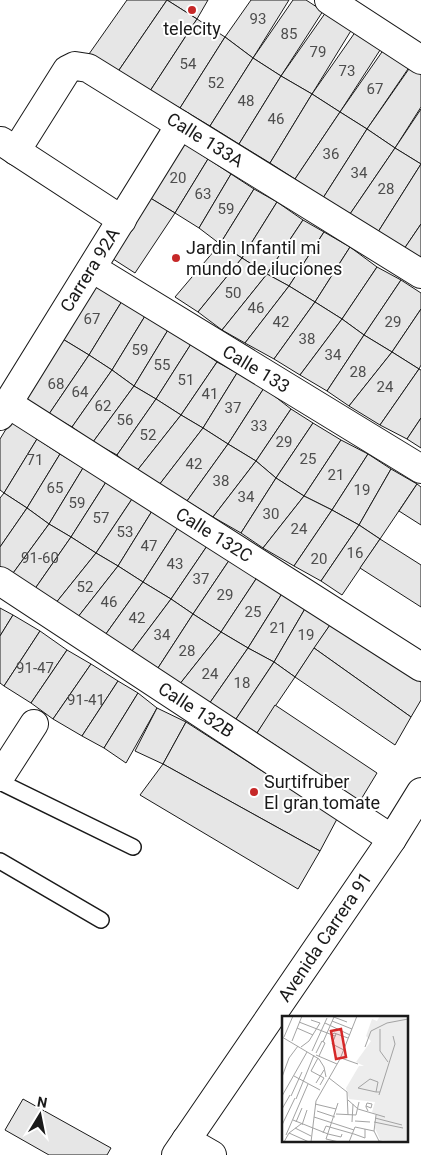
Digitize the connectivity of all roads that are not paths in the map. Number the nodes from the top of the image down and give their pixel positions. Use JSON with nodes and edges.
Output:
{"nodes":[{"id":1,"x":330,"y":0,"type":"edge"},
{"id":2,"x":421,"y":60,"type":"edge"},
{"id":3,"x":180,"y":125,"type":"junction"},
{"id":4,"x":8,"y":146,"type":"edge"},
{"id":5,"x":122,"y":220,"type":"junction"},
{"id":6,"x":92,"y":268,"type":"junction"},
{"id":7,"x":421,"y":274,"type":"edge"},
{"id":8,"x":4,"y":410,"type":"edge"},
{"id":9,"x":421,"y":469,"type":"edge"},
{"id":10,"x":0,"y":581,"type":"edge"},
{"id":11,"x":421,"y":667,"type":"edge"},
{"id":12,"x":34,"y":724,"type":"dead end"},
{"id":13,"x":0,"y":777,"type":"edge"},
{"id":14,"x":0,"y":782,"type":"edge"},
{"id":15,"x":421,"y":792,"type":"edge"},
{"id":16,"x":392,"y":839,"type":"junction"},
{"id":17,"x":133,"y":847,"type":"dead end"},
{"id":18,"x":0,"y":861,"type":"edge"},
{"id":19,"x":101,"y":920,"type":"dead end"},
{"id":20,"x":181,"y":1148,"type":"edge"},
{"id":21,"x":212,"y":1155,"type":"edge"}],
"edges":[{"from":1,"to":2,"type":"street"},
{"from":3,"to":4,"type":"street","name":"Calle 133A"},
{"from":3,"to":5,"type":"street","name":"Carrera 92A"},
{"from":3,"to":7,"type":"street","name":"Calle 133A"},
{"from":4,"to":5,"type":"street"},
{"from":5,"to":6,"type":"street","name":"Carrera 92A"},
{"from":6,"to":8,"type":"street","name":"Carrera 92A"},
{"from":6,"to":9,"type":"street","name":"Calle 133"},
{"from":8,"to":11,"type":"street","name":"Calle 132C"},
{"from":10,"to":16,"type":"street","name":"Calle 132B"},
{"from":12,"to":13,"type":"street"},
{"from":14,"to":17,"type":"lane"},
{"from":15,"to":16,"type":"street","name":"Avenida Carrera 91"},
{"from":16,"to":20,"type":"street","name":"Avenida Carrera 91"},
{"from":18,"to":19,"type":"lane"},
{"from":20,"to":21,"type":"street"}]}
